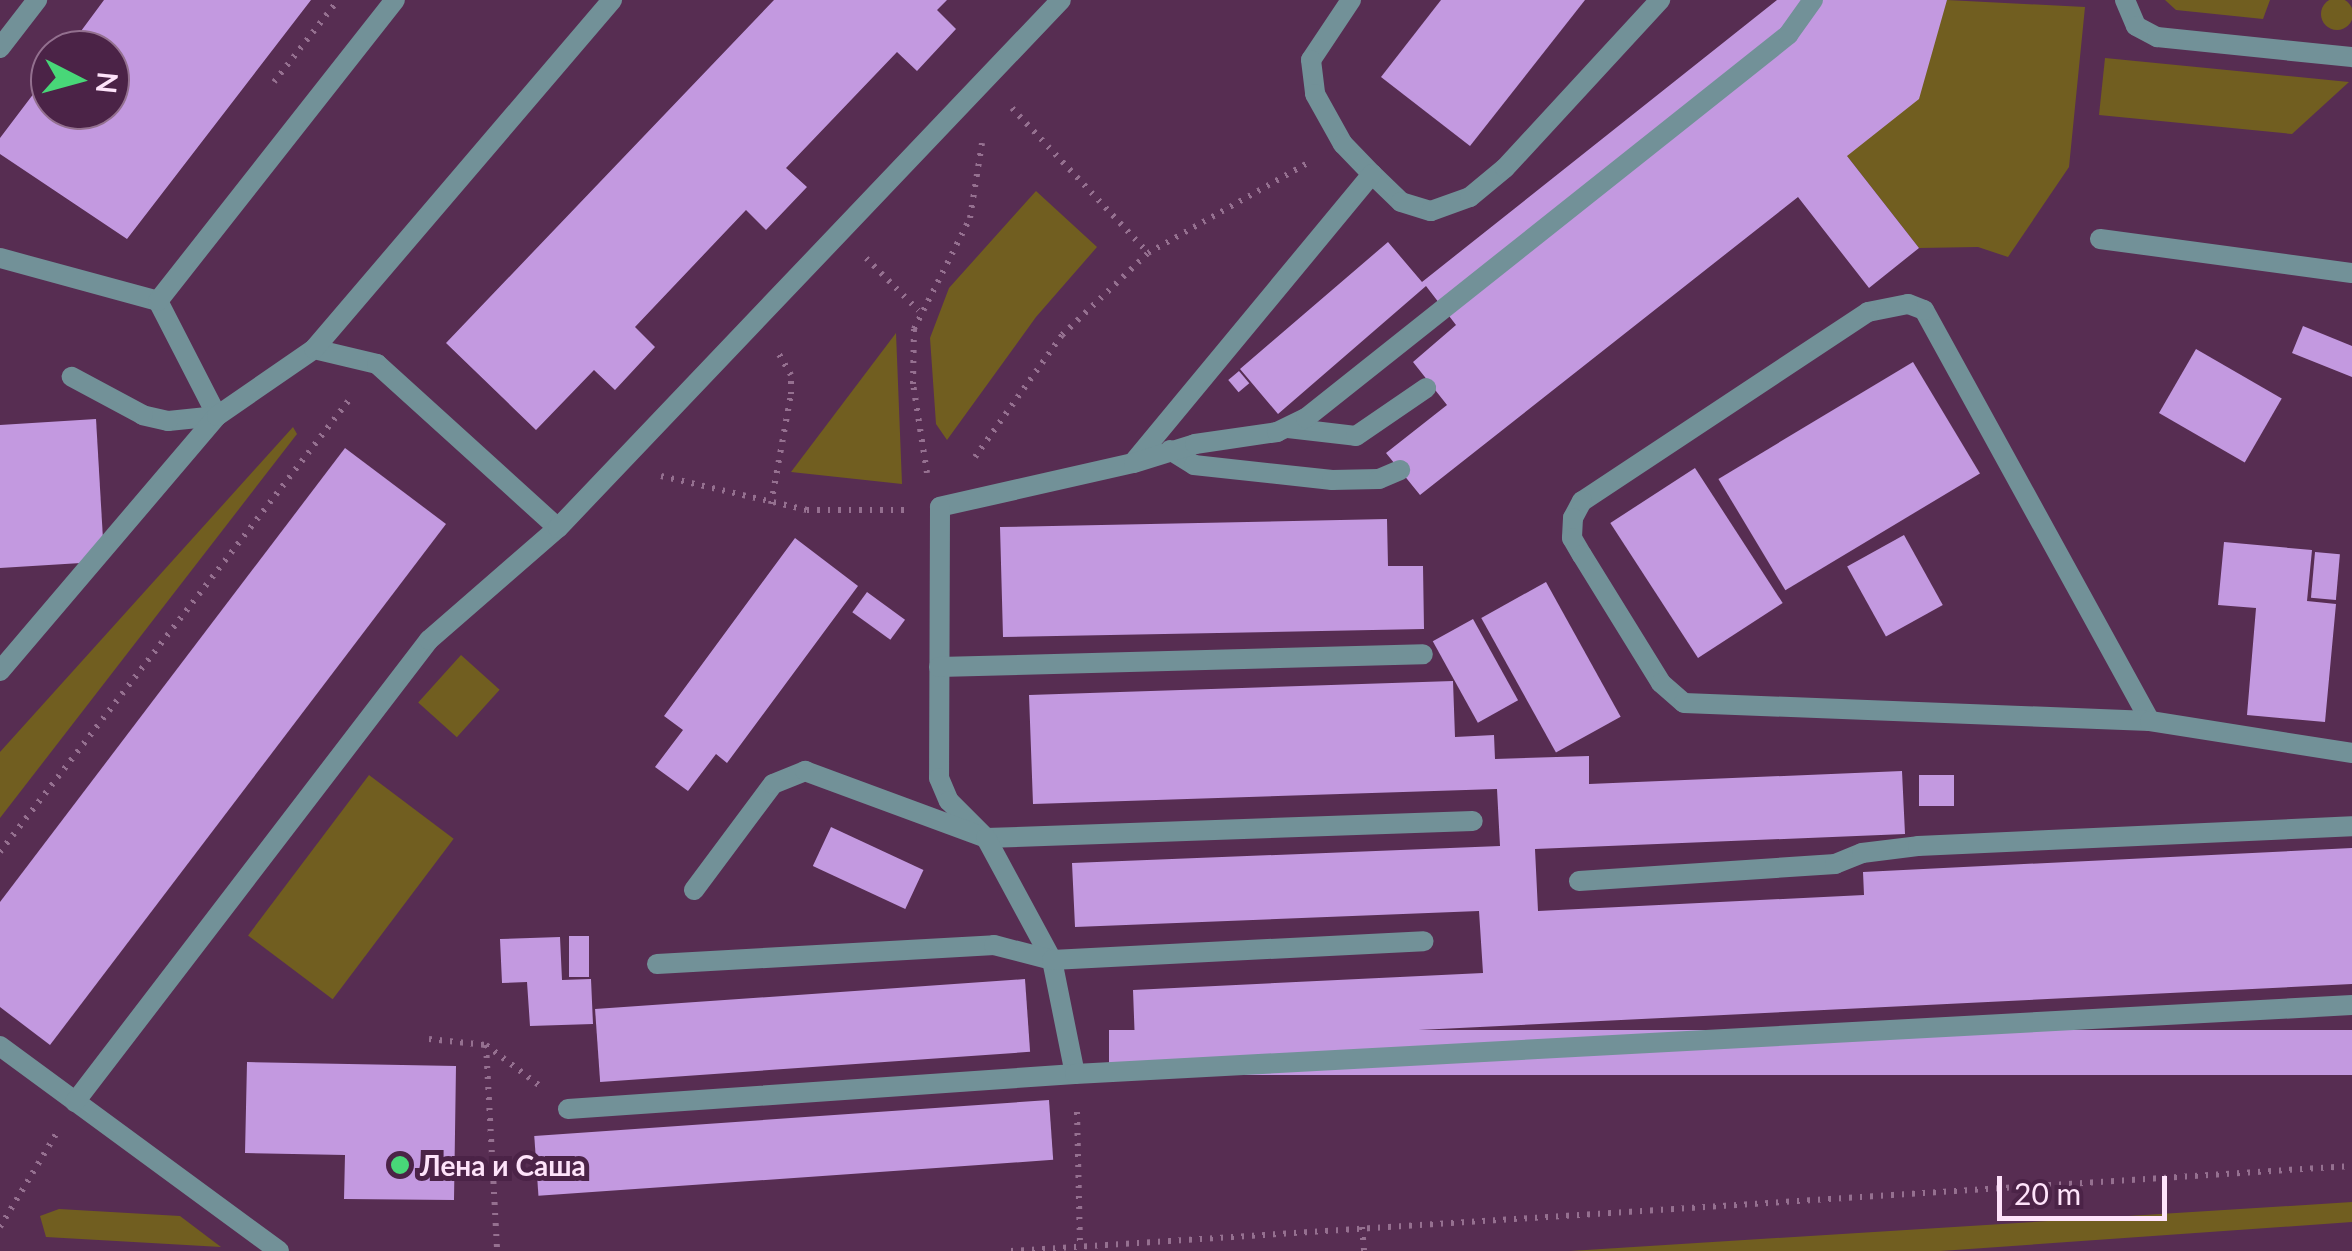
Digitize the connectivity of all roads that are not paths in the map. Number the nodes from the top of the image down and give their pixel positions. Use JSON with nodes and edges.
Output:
{"nodes":[{"id":1,"x":37,"y":0,"type":"edge"},
{"id":2,"x":395,"y":0,"type":"edge"},
{"id":3,"x":612,"y":0,"type":"edge"},
{"id":4,"x":1061,"y":0,"type":"edge"},
{"id":5,"x":1350,"y":0,"type":"edge"},
{"id":6,"x":1660,"y":0,"type":"edge"},
{"id":7,"x":1813,"y":0,"type":"edge"},
{"id":8,"x":2125,"y":0,"type":"edge"},
{"id":9,"x":0,"y":48,"type":"edge"},
{"id":10,"x":2352,"y":57,"type":"edge"},
{"id":11,"x":1372,"y":174,"type":"junction"},
{"id":12,"x":2100,"y":239,"type":"dead end"},
{"id":13,"x":4,"y":267,"type":"edge"},
{"id":14,"x":2352,"y":273,"type":"edge"},
{"id":15,"x":158,"y":301,"type":"junction"},
{"id":16,"x":314,"y":349,"type":"junction"},
{"id":17,"x":72,"y":377,"type":"dead end"},
{"id":18,"x":1426,"y":388,"type":"dead end"},
{"id":19,"x":217,"y":416,"type":"junction"},
{"id":20,"x":1288,"y":428,"type":"junction"},
{"id":21,"x":1170,"y":450,"type":"junction"},
{"id":22,"x":1133,"y":463,"type":"junction"},
{"id":23,"x":1400,"y":470,"type":"dead end"},
{"id":24,"x":558,"y":528,"type":"junction"},
{"id":25,"x":1423,"y":654,"type":"dead end"},
{"id":26,"x":939,"y":667,"type":"junction"},
{"id":27,"x":0,"y":670,"type":"edge"},
{"id":28,"x":2150,"y":722,"type":"junction"},
{"id":29,"x":2352,"y":753,"type":"edge"},
{"id":30,"x":1473,"y":821,"type":"dead end"},
{"id":31,"x":2352,"y":826,"type":"edge"},
{"id":32,"x":986,"y":838,"type":"junction"},
{"id":33,"x":1579,"y":881,"type":"dead end"},
{"id":34,"x":694,"y":890,"type":"dead end"},
{"id":35,"x":1424,"y":941,"type":"dead end"},
{"id":36,"x":1052,"y":960,"type":"junction"},
{"id":37,"x":656,"y":964,"type":"dead end"},
{"id":38,"x":2352,"y":1005,"type":"edge"},
{"id":39,"x":0,"y":1046,"type":"edge"},
{"id":40,"x":1075,"y":1074,"type":"junction"},
{"id":41,"x":75,"y":1102,"type":"junction"},
{"id":42,"x":568,"y":1109,"type":"road end"},
{"id":43,"x":279,"y":1251,"type":"edge"}],
"edges":[{"from":1,"to":9,"type":"lane"},
{"from":2,"to":15,"type":"lane"},
{"from":3,"to":16,"type":"lane"},
{"from":4,"to":24,"type":"lane"},
{"from":5,"to":11,"type":"lane"},
{"from":6,"to":11,"type":"lane"},
{"from":7,"to":20,"type":"lane"},
{"from":8,"to":10,"type":"lane"},
{"from":11,"to":22,"type":"lane"},
{"from":12,"to":14,"type":"lane"},
{"from":13,"to":15,"type":"lane"},
{"from":15,"to":19,"type":"lane"},
{"from":16,"to":19,"type":"lane"},
{"from":16,"to":24,"type":"lane"},
{"from":17,"to":19,"type":"lane"},
{"from":18,"to":20,"type":"lane"},
{"from":19,"to":27,"type":"lane"},
{"from":20,"to":21,"type":"lane"},
{"from":21,"to":22,"type":"lane"},
{"from":21,"to":23,"type":"lane"},
{"from":22,"to":26,"type":"lane"},
{"from":24,"to":41,"type":"lane"},
{"from":25,"to":26,"type":"lane"},
{"from":26,"to":32,"type":"lane"},
{"from":28,"to":28,"type":"lane"},
{"from":28,"to":29,"type":"lane"},
{"from":30,"to":32,"type":"lane"},
{"from":31,"to":33,"type":"lane"},
{"from":32,"to":34,"type":"lane"},
{"from":32,"to":36,"type":"lane"},
{"from":35,"to":36,"type":"lane"},
{"from":36,"to":37,"type":"lane"},
{"from":36,"to":40,"type":"lane"},
{"from":38,"to":40,"type":"lane"},
{"from":39,"to":41,"type":"lane"},
{"from":40,"to":42,"type":"lane"},
{"from":41,"to":43,"type":"lane"}]}
